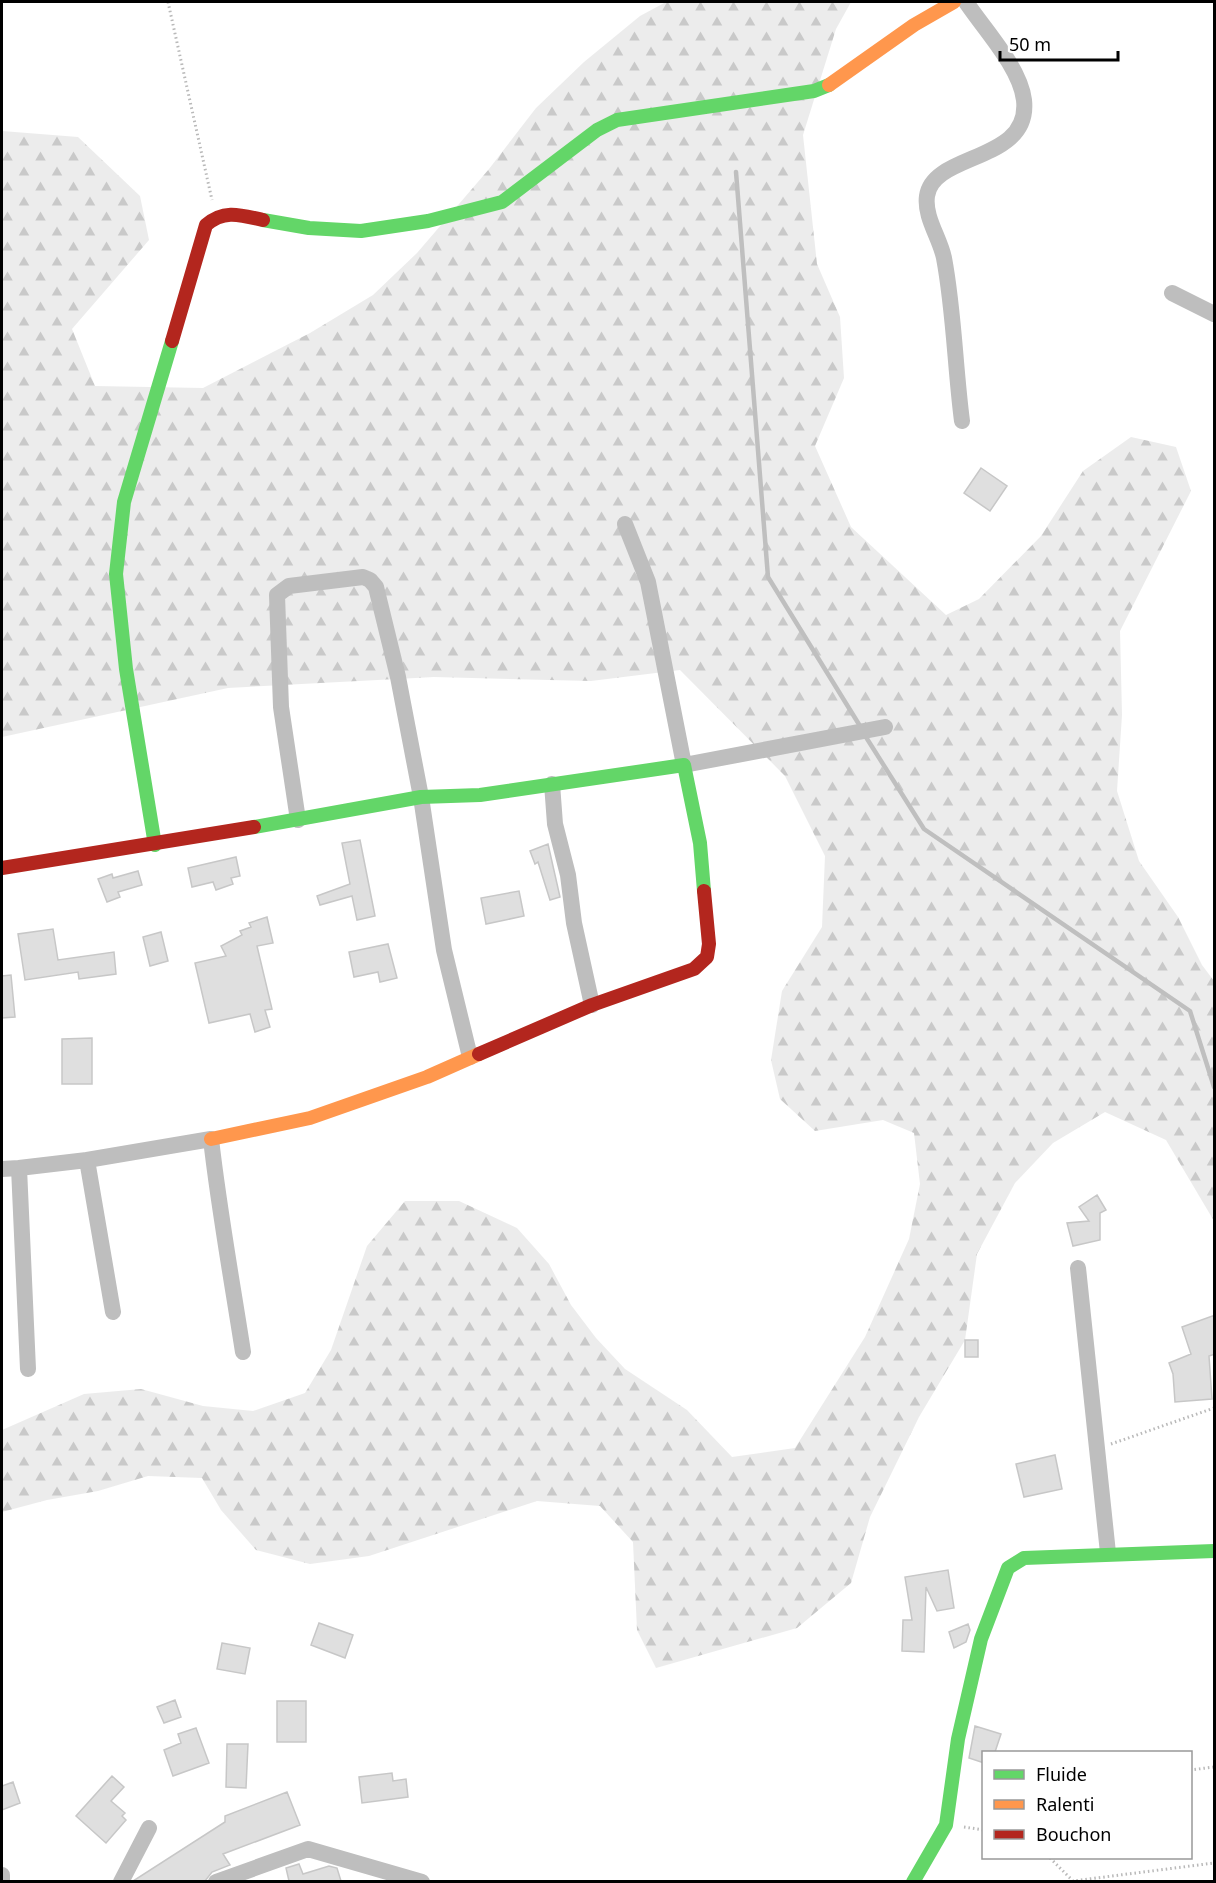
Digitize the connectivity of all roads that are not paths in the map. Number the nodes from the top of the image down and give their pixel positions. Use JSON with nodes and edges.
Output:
{"nodes":[{"id":1,"x":954,"y":2,"type":"edge"},
{"id":2,"x":966,"y":2,"type":"edge"},
{"id":3,"x":1172,"y":293,"type":"dead end"},
{"id":4,"x":1215,"y":314,"type":"edge"},
{"id":5,"x":962,"y":422,"type":"dead end"},
{"id":6,"x":625,"y":524,"type":"dead end"},
{"id":7,"x":885,"y":727,"type":"dead end"},
{"id":8,"x":684,"y":765,"type":"junction"},
{"id":9,"x":552,"y":784,"type":"junction"},
{"id":10,"x":421,"y":797,"type":"junction"},
{"id":11,"x":298,"y":820,"type":"junction"},
{"id":12,"x":155,"y":845,"type":"junction"},
{"id":13,"x":2,"y":868,"type":"edge"},
{"id":14,"x":592,"y":1005,"type":"junction"},
{"id":15,"x":470,"y":1057,"type":"junction"},
{"id":16,"x":211,"y":1139,"type":"junction"},
{"id":17,"x":87,"y":1160,"type":"junction"},
{"id":18,"x":19,"y":1168,"type":"junction"},
{"id":19,"x":2,"y":1169,"type":"edge"},
{"id":20,"x":1078,"y":1268,"type":"dead end"},
{"id":21,"x":113,"y":1312,"type":"dead end"},
{"id":22,"x":243,"y":1353,"type":"dead end"},
{"id":23,"x":28,"y":1369,"type":"dead end"},
{"id":24,"x":1215,"y":1551,"type":"edge"},
{"id":25,"x":1108,"y":1553,"type":"junction"},
{"id":26,"x":149,"y":1828,"type":"dead end"},
{"id":27,"x":2,"y":1875,"type":"edge"},
{"id":28,"x":2,"y":1881,"type":"edge"},
{"id":29,"x":121,"y":1881,"type":"edge"},
{"id":30,"x":216,"y":1881,"type":"edge"},
{"id":31,"x":422,"y":1881,"type":"edge"},
{"id":32,"x":913,"y":1881,"type":"edge"}],
"edges":[{"from":1,"to":12,"type":"street"},
{"from":2,"to":5,"type":"street"},
{"from":3,"to":4,"type":"street"},
{"from":6,"to":8,"type":"street"},
{"from":7,"to":8,"type":"street"},
{"from":8,"to":9,"type":"street"},
{"from":8,"to":14,"type":"street"},
{"from":9,"to":10,"type":"street"},
{"from":9,"to":14,"type":"street"},
{"from":10,"to":11,"type":"street"},
{"from":10,"to":11,"type":"street"},
{"from":10,"to":15,"type":"street"},
{"from":11,"to":12,"type":"street"},
{"from":12,"to":13,"type":"street"},
{"from":14,"to":15,"type":"street"},
{"from":15,"to":16,"type":"street"},
{"from":16,"to":17,"type":"street"},
{"from":16,"to":22,"type":"street"},
{"from":17,"to":18,"type":"street"},
{"from":17,"to":21,"type":"street"},
{"from":18,"to":19,"type":"street"},
{"from":18,"to":23,"type":"street"},
{"from":20,"to":25,"type":"street"},
{"from":24,"to":25,"type":"street"},
{"from":25,"to":32,"type":"street"},
{"from":26,"to":29,"type":"street"},
{"from":27,"to":28,"type":"street"},
{"from":30,"to":31,"type":"street"}]}
